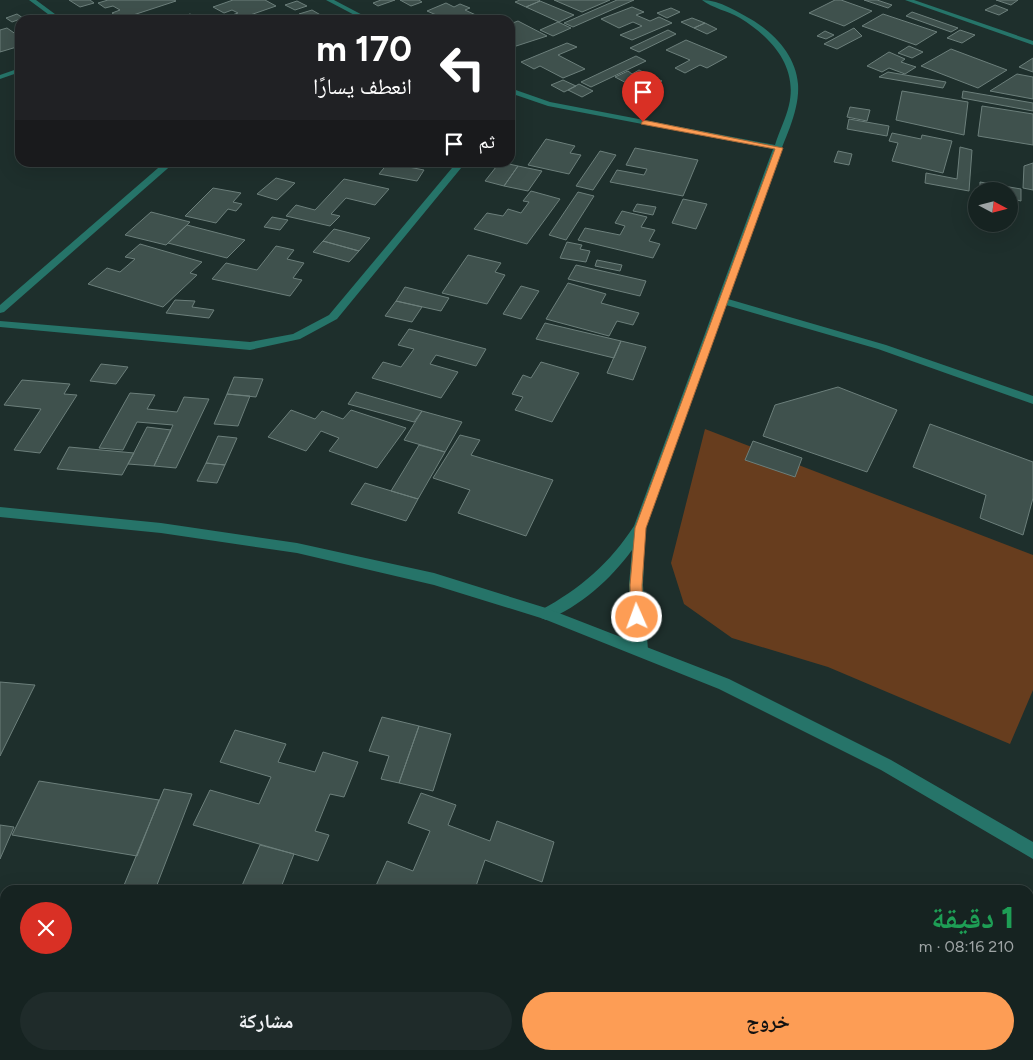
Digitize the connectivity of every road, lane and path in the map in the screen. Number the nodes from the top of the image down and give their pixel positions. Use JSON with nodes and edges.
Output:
{"nodes":[{"id":1,"x":32,"y":0,"type":"edge"},
{"id":2,"x":329,"y":0,"type":"edge"},
{"id":3,"x":705,"y":0,"type":"edge"},
{"id":4,"x":908,"y":0,"type":"edge"},
{"id":5,"x":53,"y":15,"type":"edge"},
{"id":6,"x":359,"y":15,"type":"edge"},
{"id":7,"x":1033,"y":43,"type":"edge"},
{"id":8,"x":15,"y":72,"type":"edge"},
{"id":9,"x":0,"y":77,"type":"edge"},
{"id":10,"x":515,"y":94,"type":"edge"},
{"id":11,"x":779,"y":148,"type":"junction"},
{"id":12,"x":165,"y":167,"type":"edge"},
{"id":13,"x":458,"y":167,"type":"edge"},
{"id":14,"x":722,"y":300,"type":"junction"},
{"id":15,"x":0,"y":310,"type":"edge"},
{"id":16,"x":0,"y":324,"type":"edge"},
{"id":17,"x":1033,"y":400,"type":"edge"},
{"id":18,"x":0,"y":512,"type":"edge"},
{"id":19,"x":640,"y":528,"type":"junction"},
{"id":20,"x":546,"y":614,"type":"junction"},
{"id":21,"x":641,"y":650,"type":"junction"},
{"id":22,"x":1033,"y":851,"type":"edge"}],
"edges":[{"from":1,"to":5,"type":"street"},
{"from":2,"to":6,"type":"street"},
{"from":3,"to":11,"type":"street"},
{"from":4,"to":7,"type":"street"},
{"from":8,"to":9,"type":"street"},
{"from":10,"to":11,"type":"street"},
{"from":11,"to":14,"type":"street"},
{"from":12,"to":15,"type":"street"},
{"from":13,"to":16,"type":"street"},
{"from":14,"to":17,"type":"street"},
{"from":14,"to":19,"type":"street"},
{"from":18,"to":20,"type":"street"},
{"from":19,"to":20,"type":"street"},
{"from":19,"to":21,"type":"street"},
{"from":20,"to":21,"type":"street"},
{"from":21,"to":22,"type":"street"}]}
